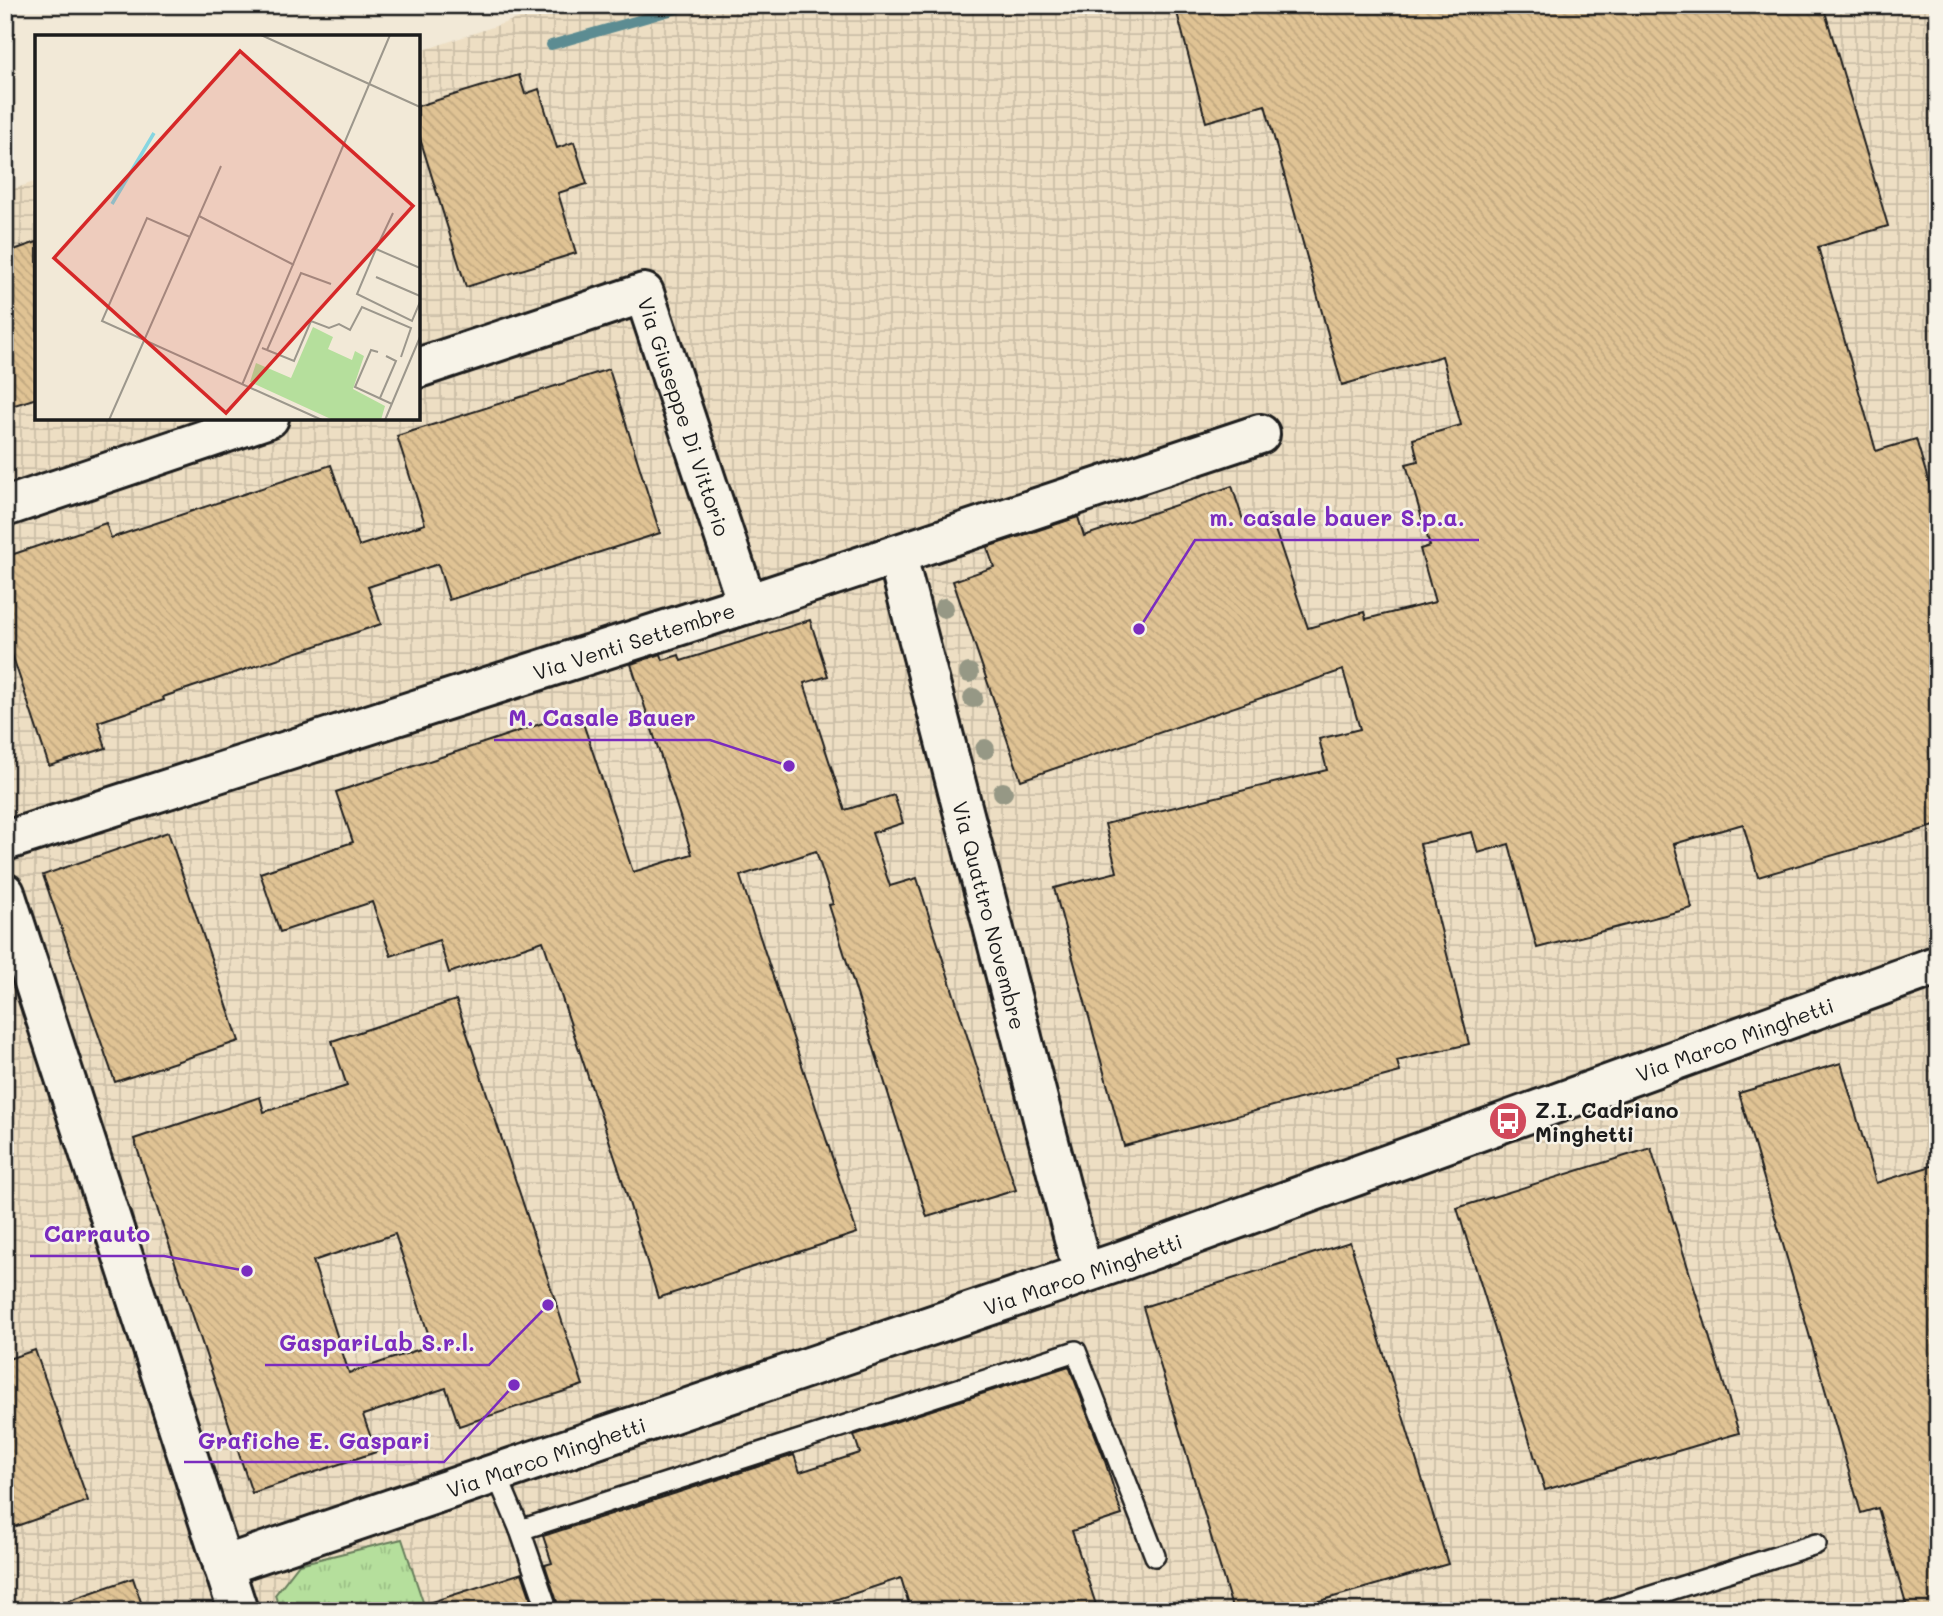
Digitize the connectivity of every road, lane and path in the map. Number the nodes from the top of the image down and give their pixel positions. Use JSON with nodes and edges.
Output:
{"nodes":[{"id":1,"x":420,"y":367,"type":"edge"},
{"id":2,"x":263,"y":420,"type":"edge"},
{"id":3,"x":1260,"y":434,"type":"dead end"},
{"id":4,"x":5,"y":507,"type":"edge"},
{"id":5,"x":897,"y":556,"type":"junction"},
{"id":6,"x":747,"y":604,"type":"junction"},
{"id":7,"x":5,"y":841,"type":"edge"},
{"id":8,"x":5,"y":893,"type":"edge"},
{"id":9,"x":1938,"y":965,"type":"edge"},
{"id":10,"x":1083,"y":1273,"type":"junction"},
{"id":11,"x":496,"y":1473,"type":"junction"},
{"id":12,"x":520,"y":1530,"type":"junction"},
{"id":13,"x":1816,"y":1544,"type":"dead end"},
{"id":14,"x":1155,"y":1556,"type":"dead end"},
{"id":15,"x":223,"y":1566,"type":"junction"},
{"id":16,"x":238,"y":1611,"type":"edge"},
{"id":17,"x":548,"y":1611,"type":"edge"},
{"id":18,"x":1604,"y":1611,"type":"edge"}],
"edges":[{"from":1,"to":6,"type":"street","name":"Via Giuseppe Di Vittorio"},
{"from":2,"to":4,"type":"street"},
{"from":3,"to":5,"type":"street","name":"Via Venti Settembre"},
{"from":5,"to":6,"type":"street","name":"Via Venti Settembre"},
{"from":5,"to":10,"type":"street","name":"Via Quattro Novembre"},
{"from":6,"to":7,"type":"street","name":"Via Venti Settembre"},
{"from":8,"to":15,"type":"street"},
{"from":9,"to":10,"type":"street","name":"Via Marco Minghetti"},
{"from":10,"to":11,"type":"street","name":"Via Marco Minghetti"},
{"from":11,"to":12,"type":"lane"},
{"from":11,"to":15,"type":"street","name":"Via Marco Minghetti"},
{"from":12,"to":14,"type":"lane"},
{"from":12,"to":17,"type":"lane"},
{"from":13,"to":18,"type":"lane"},
{"from":15,"to":16,"type":"street"}]}
